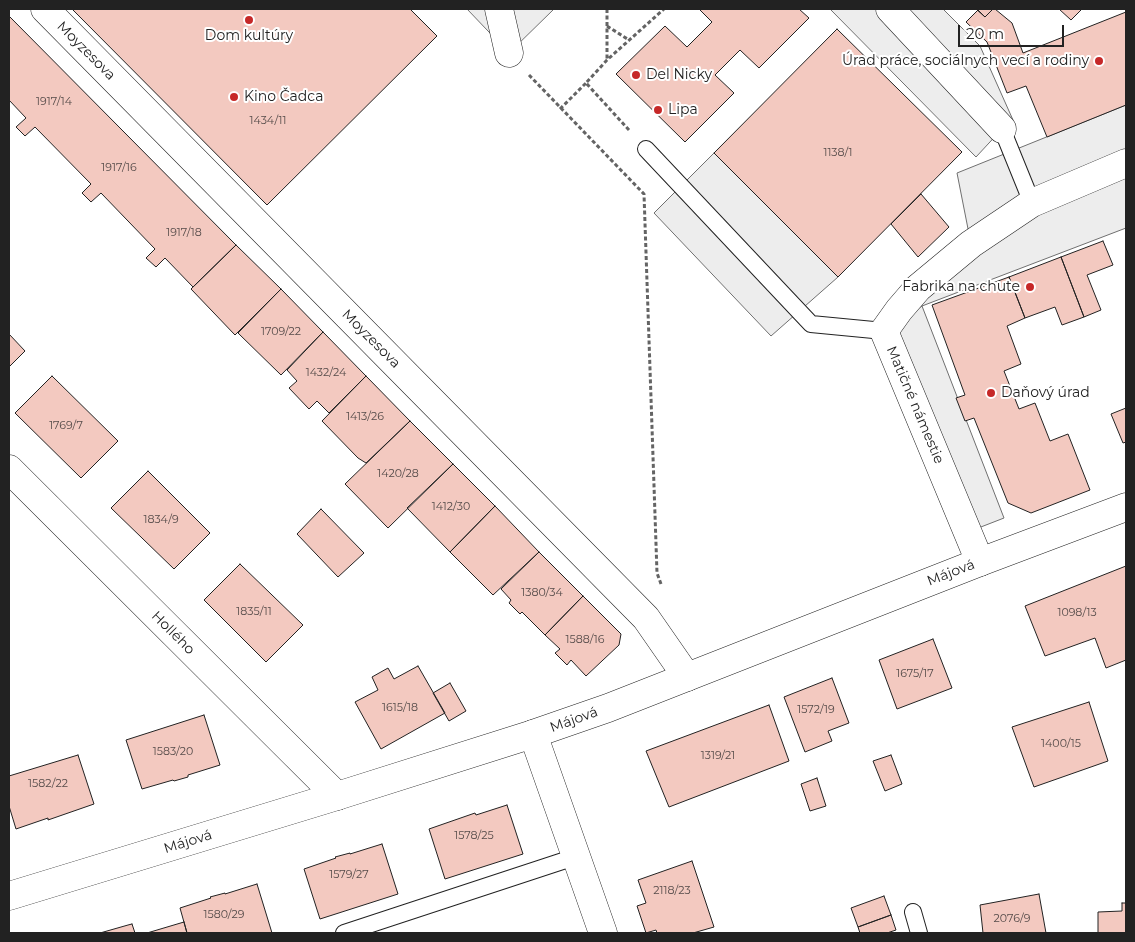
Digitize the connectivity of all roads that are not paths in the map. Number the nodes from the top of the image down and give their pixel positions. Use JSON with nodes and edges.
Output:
{"nodes":[{"id":1,"x":45,"y":9,"type":"edge"},
{"id":2,"x":499,"y":9,"type":"edge"},
{"id":3,"x":890,"y":9,"type":"edge"},
{"id":4,"x":509,"y":53,"type":"dead end"},
{"id":5,"x":1002,"y":128,"type":"joint"},
{"id":6,"x":646,"y":149,"type":"road end"},
{"id":7,"x":1126,"y":163,"type":"edge"},
{"id":8,"x":1032,"y":203,"type":"junction"},
{"id":9,"x":884,"y":331,"type":"junction"},
{"id":10,"x":9,"y":469,"type":"edge"},
{"id":11,"x":1126,"y":507,"type":"edge"},
{"id":12,"x":980,"y":562,"type":"junction"},
{"id":13,"x":687,"y":677,"type":"junction"},
{"id":14,"x":533,"y":734,"type":"junction"},
{"id":15,"x":337,"y":796,"type":"junction"},
{"id":16,"x":575,"y":857,"type":"junction"},
{"id":17,"x":9,"y":896,"type":"edge"},
{"id":18,"x":913,"y":912,"type":"dead end"},
{"id":19,"x":344,"y":933,"type":"edge"},
{"id":20,"x":603,"y":933,"type":"edge"},
{"id":21,"x":919,"y":933,"type":"edge"}],
"edges":[{"from":1,"to":13,"type":"street","name":"Moyzesova"},
{"from":2,"to":4,"type":"street"},
{"from":3,"to":5,"type":"street"},
{"from":5,"to":8,"type":"lane"},
{"from":6,"to":9,"type":"lane"},
{"from":7,"to":8,"type":"street","name":"Matičné námestie"},
{"from":8,"to":9,"type":"street","name":"Matičné námestie"},
{"from":9,"to":12,"type":"street","name":"Matičné námestie"},
{"from":10,"to":15,"type":"street","name":"Hollého"},
{"from":11,"to":12,"type":"street","name":"Májová"},
{"from":12,"to":13,"type":"street","name":"Májová"},
{"from":13,"to":14,"type":"street","name":"Májová"},
{"from":14,"to":15,"type":"street","name":"Májová"},
{"from":14,"to":16,"type":"street"},
{"from":15,"to":17,"type":"street","name":"Májová"},
{"from":16,"to":19,"type":"lane"},
{"from":16,"to":20,"type":"street"},
{"from":18,"to":21,"type":"lane"}]}
